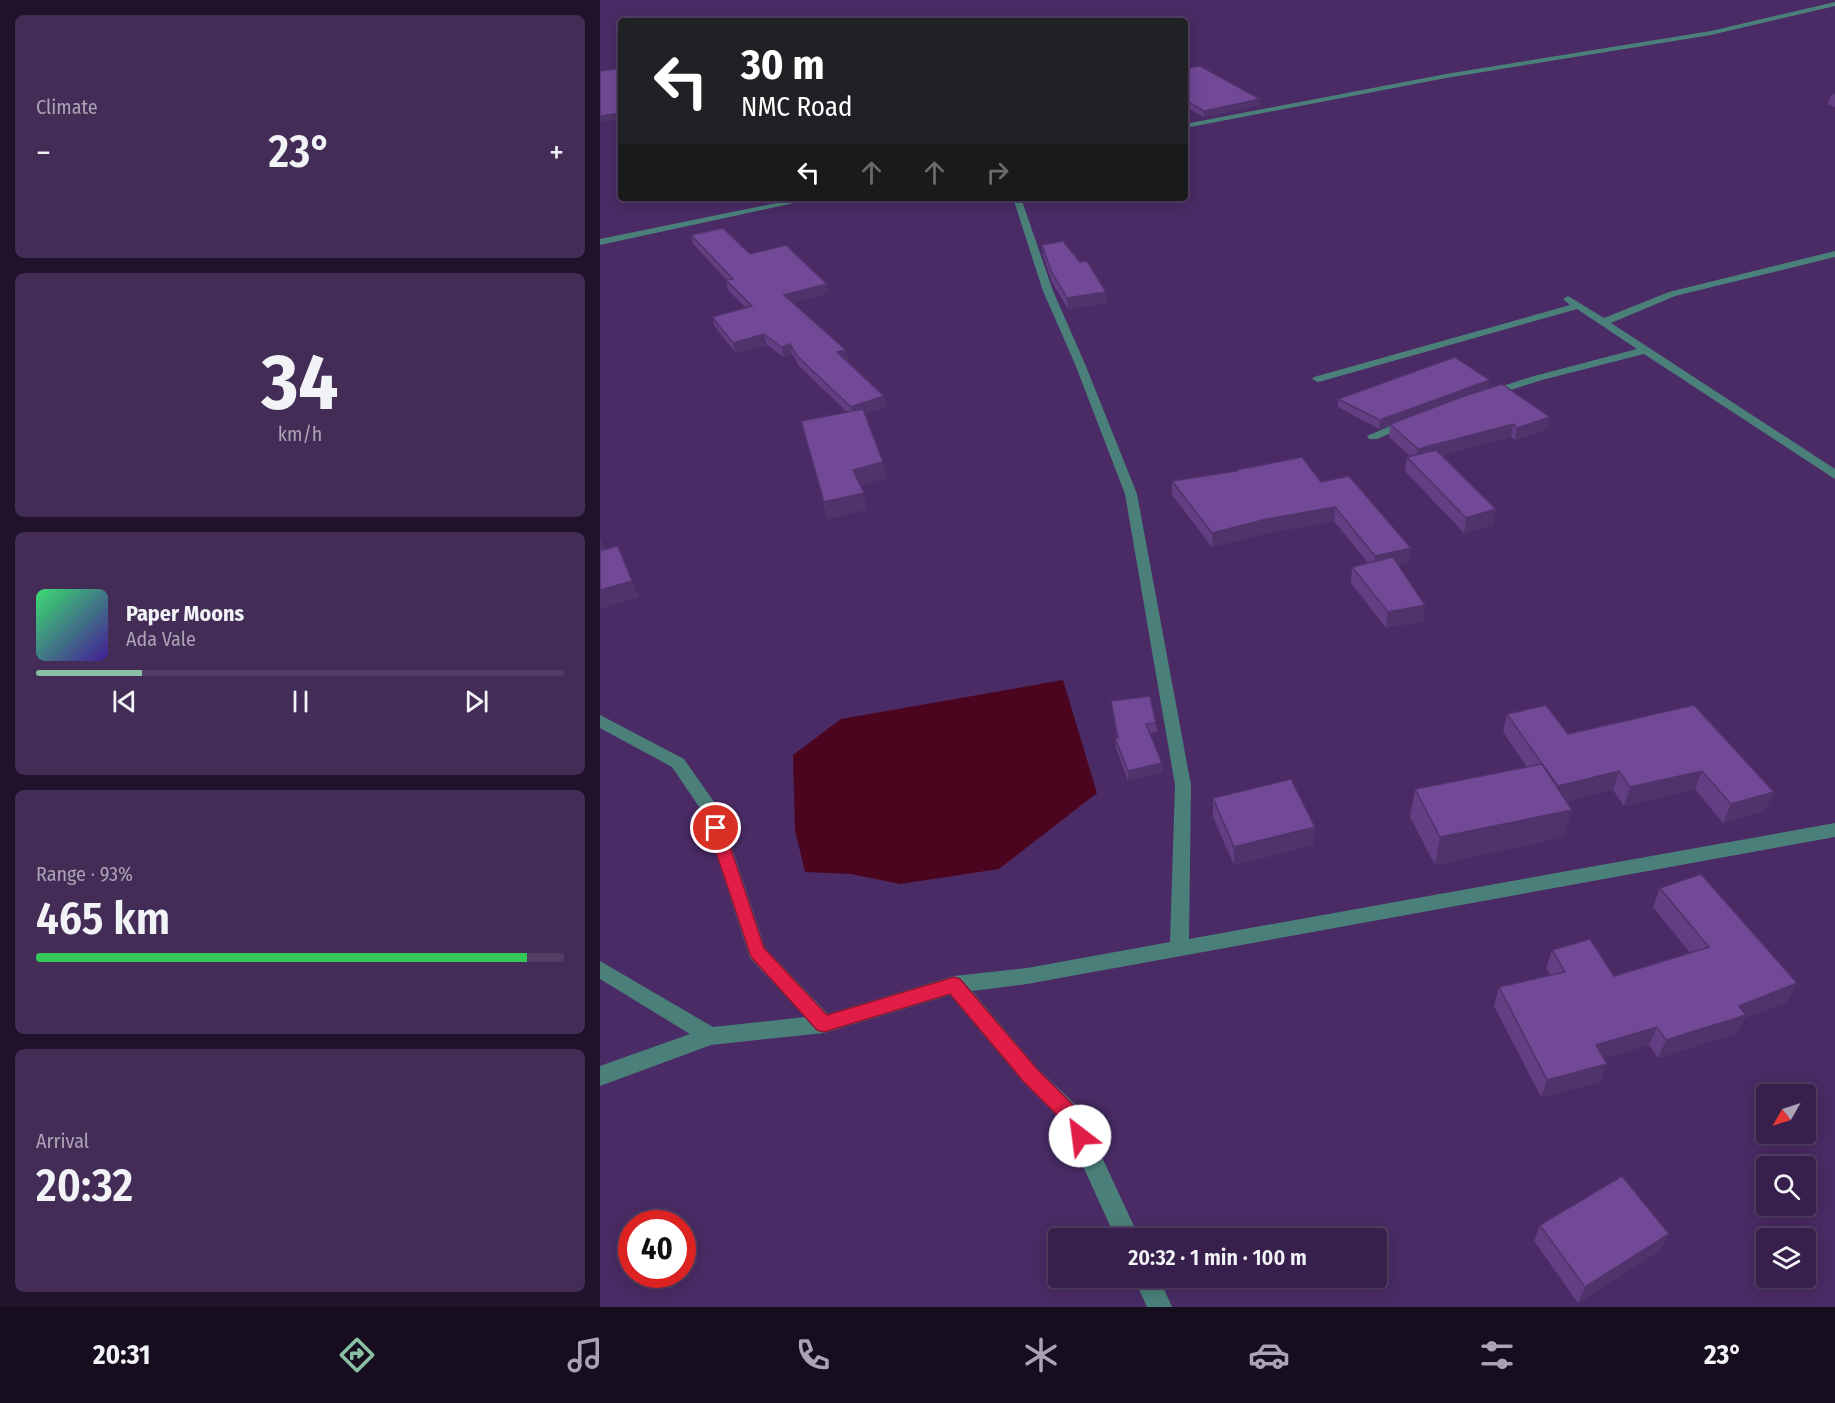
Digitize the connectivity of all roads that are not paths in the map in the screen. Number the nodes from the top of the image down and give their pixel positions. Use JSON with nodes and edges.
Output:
{"nodes":[{"id":1,"x":1835,"y":4,"type":"edge"},
{"id":2,"x":1188,"y":125,"type":"edge"},
{"id":3,"x":798,"y":201,"type":"edge"},
{"id":4,"x":1018,"y":201,"type":"edge"},
{"id":5,"x":600,"y":242,"type":"edge"},
{"id":6,"x":1835,"y":254,"type":"edge"},
{"id":7,"x":1603,"y":322,"type":"junction"},
{"id":8,"x":1647,"y":350,"type":"junction"},
{"id":9,"x":1317,"y":379,"type":"dead end"},
{"id":10,"x":1477,"y":397,"type":"edge"},
{"id":11,"x":1425,"y":416,"type":"edge"},
{"id":12,"x":1373,"y":436,"type":"dead end"},
{"id":13,"x":1835,"y":475,"type":"edge"},
{"id":14,"x":600,"y":721,"type":"edge"},
{"id":15,"x":1835,"y":830,"type":"edge"},
{"id":16,"x":1179,"y":948,"type":"junction"},
{"id":17,"x":600,"y":969,"type":"edge"},
{"id":18,"x":954,"y":985,"type":"junction"},
{"id":19,"x":824,"y":1024,"type":"junction"},
{"id":20,"x":711,"y":1036,"type":"junction"},
{"id":21,"x":600,"y":1076,"type":"edge"},
{"id":22,"x":1123,"y":1228,"type":"edge"},
{"id":23,"x":1151,"y":1288,"type":"edge"},
{"id":24,"x":1160,"y":1307,"type":"edge"}],
"edges":[{"from":1,"to":2,"type":"street"},
{"from":3,"to":5,"type":"street"},
{"from":4,"to":16,"type":"street"},
{"from":6,"to":7,"type":"street"},
{"from":7,"to":8,"type":"street"},
{"from":7,"to":9,"type":"street"},
{"from":8,"to":10,"type":"street"},
{"from":8,"to":13,"type":"street"},
{"from":11,"to":12,"type":"street"},
{"from":14,"to":19,"type":"street"},
{"from":15,"to":16,"type":"street"},
{"from":16,"to":18,"type":"street"},
{"from":17,"to":20,"type":"street"},
{"from":18,"to":19,"type":"street"},
{"from":18,"to":22,"type":"street"},
{"from":19,"to":20,"type":"street"},
{"from":20,"to":21,"type":"street"},
{"from":23,"to":24,"type":"street"}]}
